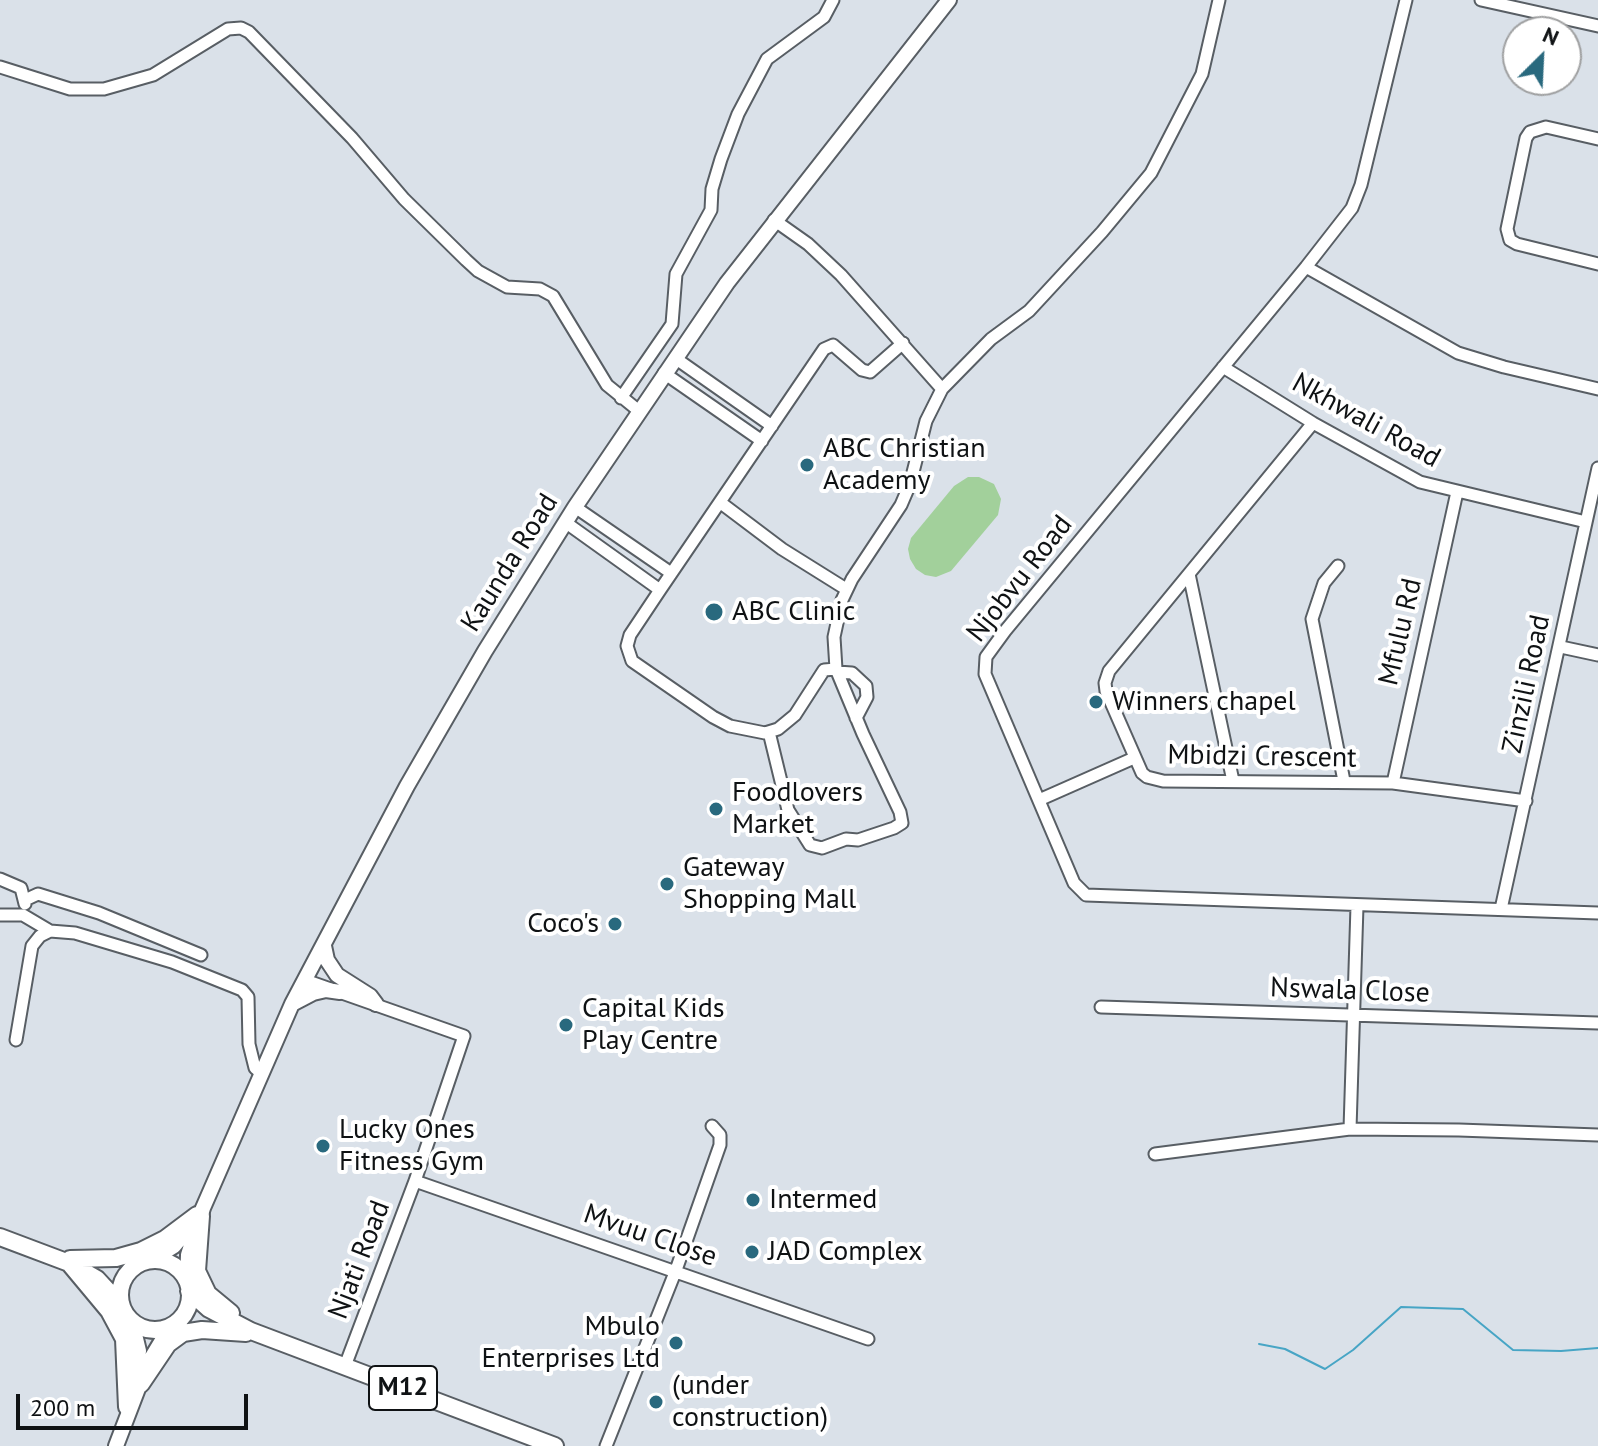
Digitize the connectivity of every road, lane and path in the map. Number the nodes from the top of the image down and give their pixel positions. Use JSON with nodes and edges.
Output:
{"nodes":[{"id":1,"x":833,"y":0,"type":"edge"},
{"id":2,"x":949,"y":0,"type":"edge"},
{"id":3,"x":1219,"y":0,"type":"edge"},
{"id":4,"x":1406,"y":0,"type":"edge"},
{"id":5,"x":1481,"y":0,"type":"edge"},
{"id":6,"x":1598,"y":26,"type":"edge"},
{"id":7,"x":0,"y":67,"type":"edge"},
{"id":8,"x":1598,"y":139,"type":"edge"},
{"id":9,"x":774,"y":220,"type":"junction"},
{"id":10,"x":1598,"y":264,"type":"edge"},
{"id":11,"x":1306,"y":267,"type":"junction"},
{"id":12,"x":903,"y":343,"type":"junction"},
{"id":13,"x":675,"y":358,"type":"junction"},
{"id":14,"x":1223,"y":367,"type":"junction"},
{"id":15,"x":664,"y":373,"type":"junction"},
{"id":16,"x":942,"y":389,"type":"junction"},
{"id":17,"x":1598,"y":389,"type":"edge"},
{"id":18,"x":621,"y":398,"type":"junction"},
{"id":19,"x":639,"y":411,"type":"junction"},
{"id":20,"x":1313,"y":423,"type":"junction"},
{"id":21,"x":772,"y":426,"type":"junction"},
{"id":22,"x":762,"y":441,"type":"junction"},
{"id":23,"x":1598,"y":468,"type":"edge"},
{"id":24,"x":1457,"y":492,"type":"junction"},
{"id":25,"x":721,"y":503,"type":"junction"},
{"id":26,"x":575,"y":507,"type":"junction"},
{"id":27,"x":565,"y":522,"type":"junction"},
{"id":28,"x":1586,"y":522,"type":"junction"},
{"id":29,"x":1338,"y":566,"type":"dead end"},
{"id":30,"x":671,"y":573,"type":"junction"},
{"id":31,"x":1189,"y":574,"type":"junction"},
{"id":32,"x":846,"y":589,"type":"junction"},
{"id":33,"x":660,"y":590,"type":"junction"},
{"id":34,"x":1561,"y":647,"type":"junction"},
{"id":35,"x":1598,"y":655,"type":"edge"},
{"id":36,"x":837,"y":670,"type":"junction"},
{"id":37,"x":856,"y":718,"type":"junction"},
{"id":38,"x":769,"y":732,"type":"junction"},
{"id":39,"x":1134,"y":758,"type":"junction"},
{"id":40,"x":1233,"y":781,"type":"junction"},
{"id":41,"x":1344,"y":781,"type":"junction"},
{"id":42,"x":1393,"y":783,"type":"junction"},
{"id":43,"x":1039,"y":800,"type":"junction"},
{"id":44,"x":1526,"y":801,"type":"junction"},
{"id":45,"x":0,"y":879,"type":"edge"},
{"id":46,"x":23,"y":894,"type":"junction"},
{"id":47,"x":1357,"y":906,"type":"junction"},
{"id":48,"x":1501,"y":909,"type":"junction"},
{"id":49,"x":1598,"y":913,"type":"edge"},
{"id":50,"x":0,"y":915,"type":"edge"},
{"id":51,"x":31,"y":919,"type":"junction"},
{"id":52,"x":50,"y":931,"type":"junction"},
{"id":53,"x":324,"y":946,"type":"junction"},
{"id":54,"x":201,"y":955,"type":"dead end"},
{"id":55,"x":305,"y":980,"type":"junction"},
{"id":56,"x":340,"y":992,"type":"junction"},
{"id":57,"x":292,"y":1004,"type":"junction"},
{"id":58,"x":376,"y":1004,"type":"junction"},
{"id":59,"x":1101,"y":1007,"type":"dead end"},
{"id":60,"x":1353,"y":1015,"type":"junction"},
{"id":61,"x":1598,"y":1023,"type":"edge"},
{"id":62,"x":16,"y":1040,"type":"dead end"},
{"id":63,"x":261,"y":1073,"type":"junction"},
{"id":64,"x":712,"y":1126,"type":"dead end"},
{"id":65,"x":1350,"y":1129,"type":"junction"},
{"id":66,"x":1598,"y":1135,"type":"edge"},
{"id":67,"x":1155,"y":1154,"type":"dead end"},
{"id":68,"x":415,"y":1181,"type":"junction"},
{"id":69,"x":200,"y":1213,"type":"junction"},
{"id":70,"x":0,"y":1237,"type":"edge"},
{"id":71,"x":70,"y":1261,"type":"junction"},
{"id":72,"x":144,"y":1263,"type":"junction"},
{"id":73,"x":676,"y":1270,"type":"junction"},
{"id":74,"x":188,"y":1286,"type":"junction"},
{"id":75,"x":121,"y":1305,"type":"junction"},
{"id":76,"x":132,"y":1322,"type":"junction"},
{"id":77,"x":173,"y":1324,"type":"junction"},
{"id":78,"x":248,"y":1331,"type":"junction"},
{"id":79,"x":868,"y":1339,"type":"dead end"},
{"id":80,"x":345,"y":1366,"type":"junction"},
{"id":81,"x":141,"y":1384,"type":"junction"},
{"id":82,"x":126,"y":1412,"type":"junction"},
{"id":83,"x":116,"y":1446,"type":"edge"},
{"id":84,"x":555,"y":1446,"type":"edge"},
{"id":85,"x":606,"y":1446,"type":"edge"}],
"edges":[{"from":1,"to":18,"type":"street"},
{"from":2,"to":9,"type":"main road","name":"Kaunda Road"},
{"from":3,"to":16,"type":"street"},
{"from":4,"to":11,"type":"street","name":"Njobvu Road"},
{"from":5,"to":6,"type":"street"},
{"from":7,"to":18,"type":"street"},
{"from":8,"to":10,"type":"street"},
{"from":9,"to":12,"type":"street"},
{"from":9,"to":13,"type":"main road","name":"Kaunda Road"},
{"from":11,"to":14,"type":"street","name":"Njobvu Road"},
{"from":11,"to":17,"type":"street"},
{"from":12,"to":16,"type":"street"},
{"from":12,"to":21,"type":"street"},
{"from":13,"to":15,"type":"main road","name":"Kaunda Road"},
{"from":13,"to":21,"type":"street"},
{"from":14,"to":20,"type":"street","name":"Nkhwali Road"},
{"from":14,"to":43,"type":"street","name":"Njobvu Road"},
{"from":15,"to":19,"type":"main road","name":"Kaunda Road"},
{"from":15,"to":22,"type":"street"},
{"from":16,"to":32,"type":"street"},
{"from":18,"to":19,"type":"street"},
{"from":19,"to":26,"type":"main road","name":"Kaunda Road"},
{"from":20,"to":24,"type":"street","name":"Nkhwali Road"},
{"from":20,"to":31,"type":"street","name":"Mbidzi Crescent"},
{"from":21,"to":22,"type":"street"},
{"from":22,"to":25,"type":"street"},
{"from":23,"to":28,"type":"street","name":"Zinzili Road"},
{"from":24,"to":28,"type":"street","name":"Nkhwali Road"},
{"from":24,"to":42,"type":"street","name":"Mfulu Rd"},
{"from":25,"to":30,"type":"street"},
{"from":25,"to":32,"type":"street"},
{"from":26,"to":27,"type":"main road","name":"Kaunda Road"},
{"from":26,"to":30,"type":"street"},
{"from":27,"to":33,"type":"street"},
{"from":27,"to":53,"type":"main road","name":"Kaunda Road"},
{"from":28,"to":34,"type":"street","name":"Zinzili Road"},
{"from":29,"to":41,"type":"street"},
{"from":30,"to":33,"type":"street"},
{"from":31,"to":39,"type":"street","name":"Mbidzi Crescent"},
{"from":31,"to":40,"type":"street"},
{"from":32,"to":36,"type":"street"},
{"from":33,"to":38,"type":"street"},
{"from":34,"to":35,"type":"street"},
{"from":34,"to":44,"type":"street","name":"Zinzili Road"},
{"from":36,"to":37,"type":"street"},
{"from":36,"to":37,"type":"street"},
{"from":36,"to":38,"type":"street"},
{"from":37,"to":38,"type":"street"},
{"from":39,"to":40,"type":"street","name":"Mbidzi Crescent"},
{"from":39,"to":43,"type":"street"},
{"from":40,"to":41,"type":"street","name":"Mbidzi Crescent"},
{"from":41,"to":42,"type":"street","name":"Mbidzi Crescent"},
{"from":42,"to":44,"type":"street","name":"Mbidzi Crescent"},
{"from":43,"to":47,"type":"street","name":"Njobvu Road"},
{"from":44,"to":48,"type":"street","name":"Zinzili Road"},
{"from":45,"to":46,"type":"street"},
{"from":46,"to":51,"type":"street"},
{"from":46,"to":54,"type":"street"},
{"from":47,"to":48,"type":"street","name":"Njobvu Road"},
{"from":47,"to":60,"type":"street"},
{"from":48,"to":49,"type":"street","name":"Njobvu Road"},
{"from":50,"to":51,"type":"street"},
{"from":51,"to":52,"type":"street"},
{"from":52,"to":62,"type":"street"},
{"from":52,"to":63,"type":"street"},
{"from":53,"to":55,"type":"main road","name":"Kaunda Road"},
{"from":53,"to":58,"type":"main road"},
{"from":55,"to":56,"type":"street"},
{"from":55,"to":57,"type":"main road","name":"Kaunda Road"},
{"from":56,"to":57,"type":"main road"},
{"from":56,"to":58,"type":"street"},
{"from":57,"to":63,"type":"main road","name":"Kaunda Road"},
{"from":58,"to":68,"type":"street","name":"Njati Road"},
{"from":59,"to":60,"type":"street","name":"Nswala Close"},
{"from":60,"to":61,"type":"street","name":"Nswala Close"},
{"from":60,"to":65,"type":"street"},
{"from":63,"to":69,"type":"main road","name":"Kaunda Road"},
{"from":64,"to":73,"type":"street"},
{"from":65,"to":66,"type":"street"},
{"from":65,"to":67,"type":"street"},
{"from":68,"to":73,"type":"street","name":"Mvuu Close"},
{"from":68,"to":80,"type":"street","name":"Njati Road"},
{"from":69,"to":71,"type":"highway"},
{"from":69,"to":72,"type":"main road","name":"Kaunda Road"},
{"from":69,"to":74,"type":"main road","name":"Kaunda Road"},
{"from":69,"to":78,"type":"highway"},
{"from":70,"to":71,"type":"highway","number":"M12"},
{"from":71,"to":72,"type":"highway","number":"M12"},
{"from":71,"to":75,"type":"highway","number":"M12"},
{"from":71,"to":82,"type":"highway"},
{"from":72,"to":74,"type":"highway","number":"M12"},
{"from":72,"to":75,"type":"highway"},
{"from":73,"to":79,"type":"street","name":"Mvuu Close"},
{"from":73,"to":85,"type":"street"},
{"from":74,"to":77,"type":"highway"},
{"from":74,"to":78,"type":"highway","number":"M12"},
{"from":75,"to":76,"type":"highway","number":"M12"},
{"from":76,"to":77,"type":"highway","number":"M12"},
{"from":76,"to":82,"type":"main road"},
{"from":77,"to":78,"type":"highway","number":"M12"},
{"from":77,"to":81,"type":"main road"},
{"from":78,"to":80,"type":"highway","number":"M12"},
{"from":78,"to":81,"type":"highway"},
{"from":80,"to":84,"type":"highway","number":"M12"},
{"from":81,"to":82,"type":"main road"},
{"from":82,"to":83,"type":"main road"}]}
